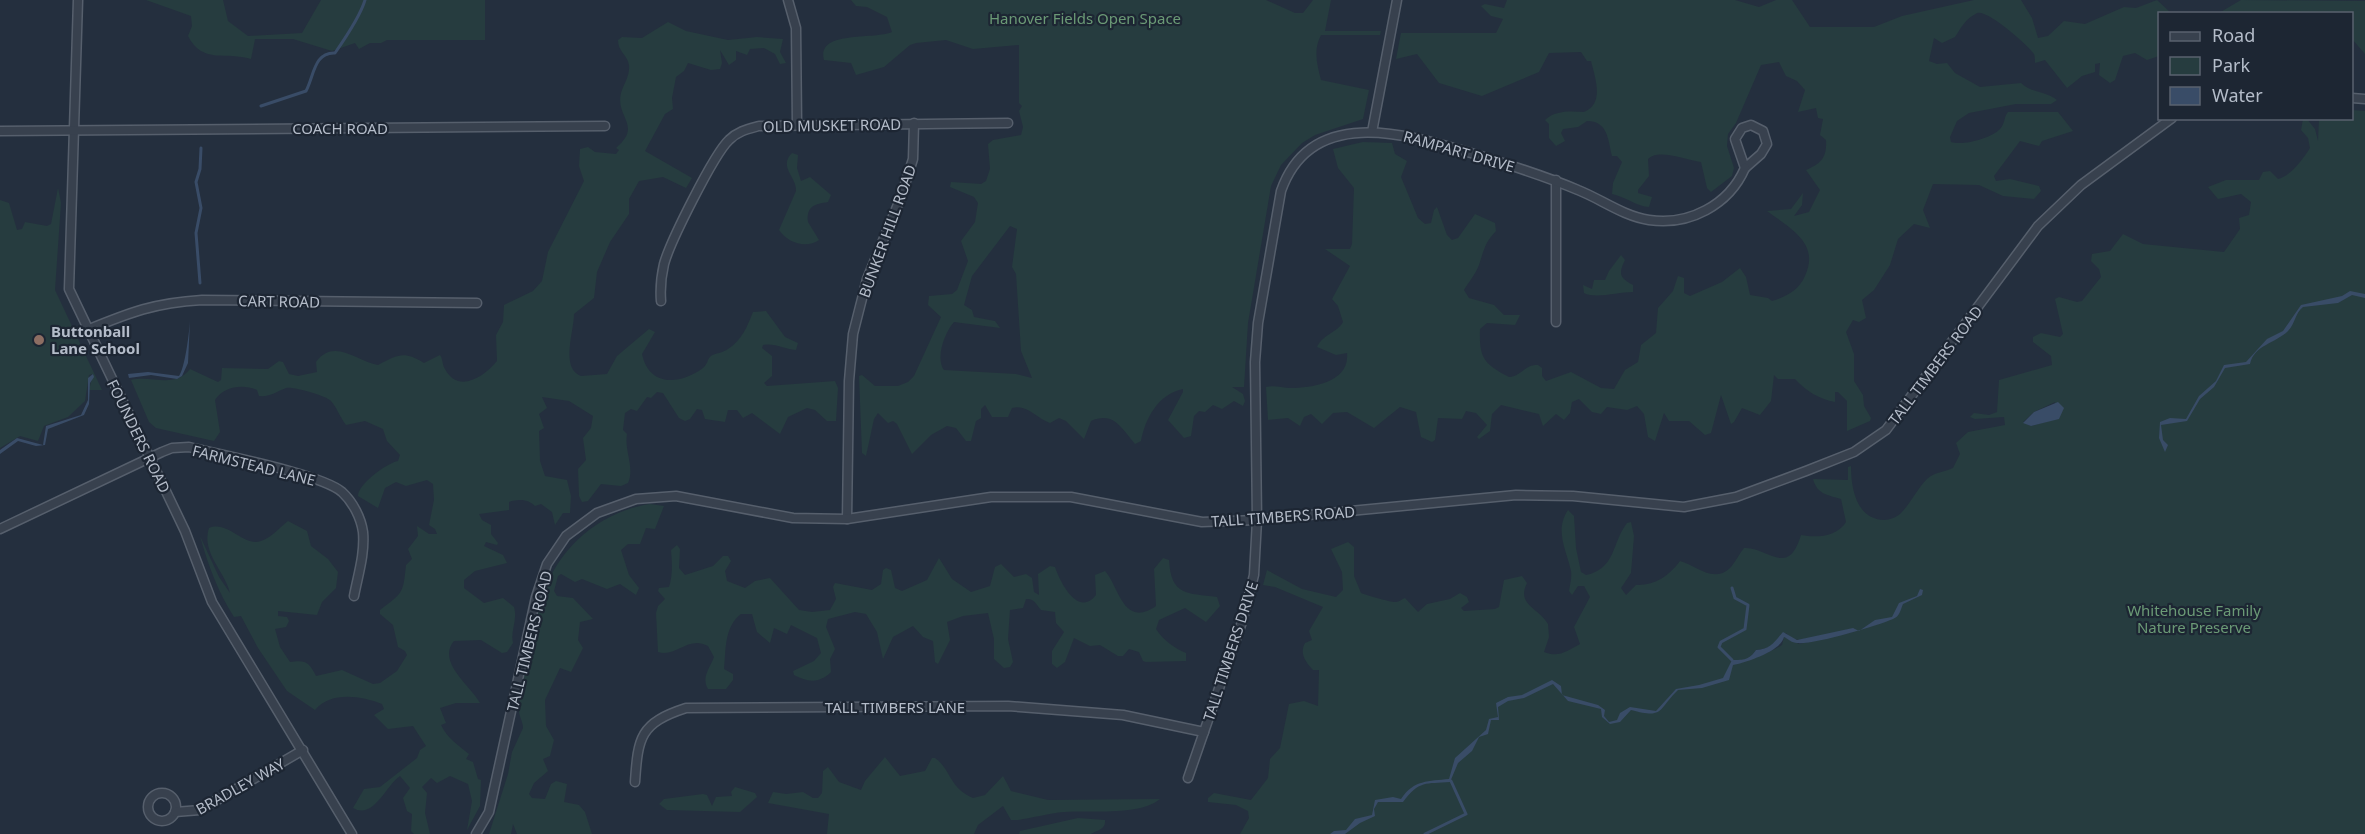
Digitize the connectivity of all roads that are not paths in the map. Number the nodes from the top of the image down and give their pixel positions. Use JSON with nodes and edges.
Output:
{"nodes":[{"id":1,"x":78,"y":0,"type":"edge"},
{"id":2,"x":788,"y":0,"type":"edge"},
{"id":3,"x":1397,"y":0,"type":"edge"},
{"id":4,"x":2169,"y":120,"type":"edge"},
{"id":5,"x":914,"y":123,"type":"junction"},
{"id":6,"x":1008,"y":123,"type":"dead end"},
{"id":7,"x":797,"y":125,"type":"junction"},
{"id":8,"x":605,"y":126,"type":"dead end"},
{"id":9,"x":74,"y":130,"type":"junction"},
{"id":10,"x":0,"y":131,"type":"edge"},
{"id":11,"x":1372,"y":132,"type":"junction"},
{"id":12,"x":1745,"y":168,"type":"junction"},
{"id":13,"x":1556,"y":180,"type":"junction"},
{"id":14,"x":661,"y":301,"type":"dead end"},
{"id":15,"x":477,"y":303,"type":"dead end"},
{"id":16,"x":1556,"y":322,"type":"dead end"},
{"id":17,"x":87,"y":330,"type":"junction"},
{"id":18,"x":150,"y":458,"type":"junction"},
{"id":19,"x":847,"y":519,"type":"junction"},
{"id":20,"x":1257,"y":520,"type":"junction"},
{"id":21,"x":0,"y":528,"type":"edge"},
{"id":22,"x":354,"y":596,"type":"dead end"},
{"id":23,"x":1204,"y":732,"type":"junction"},
{"id":24,"x":303,"y":750,"type":"junction"},
{"id":25,"x":1188,"y":778,"type":"dead end"},
{"id":26,"x":635,"y":782,"type":"dead end"},
{"id":27,"x":175,"y":812,"type":"dead end"},
{"id":28,"x":352,"y":834,"type":"edge"},
{"id":29,"x":476,"y":834,"type":"edge"}],
"edges":[{"from":1,"to":9,"type":"street","name":"FOUNDERS ROAD"},
{"from":2,"to":7,"type":"street"},
{"from":3,"to":11,"type":"street"},
{"from":4,"to":20,"type":"street","name":"TALL TIMBERS ROAD"},
{"from":5,"to":6,"type":"street","name":"OLD MUSKET ROAD"},
{"from":5,"to":7,"type":"street","name":"OLD MUSKET ROAD"},
{"from":5,"to":19,"type":"street","name":"BUNKER HILL ROAD"},
{"from":7,"to":14,"type":"street","name":"OLD MUSKET ROAD"},
{"from":8,"to":9,"type":"street","name":"COACH ROAD"},
{"from":9,"to":10,"type":"street","name":"COACH ROAD"},
{"from":9,"to":17,"type":"street","name":"FOUNDERS ROAD"},
{"from":11,"to":13,"type":"street","name":"RAMPART DRIVE"},
{"from":11,"to":20,"type":"street","name":"RAMPART DRIVE"},
{"from":12,"to":12,"type":"street","name":"RAMPART DRIVE"},
{"from":12,"to":13,"type":"street","name":"RAMPART DRIVE"},
{"from":13,"to":16,"type":"street"},
{"from":15,"to":17,"type":"street","name":"CART ROAD"},
{"from":17,"to":18,"type":"street","name":"FOUNDERS ROAD"},
{"from":18,"to":21,"type":"street","name":"FARMSTEAD LANE"},
{"from":18,"to":22,"type":"street","name":"FARMSTEAD LANE"},
{"from":18,"to":24,"type":"street","name":"FOUNDERS ROAD"},
{"from":19,"to":20,"type":"street","name":"TALL TIMBERS ROAD"},
{"from":19,"to":29,"type":"street","name":"TALL TIMBERS ROAD"},
{"from":20,"to":23,"type":"street","name":"TALL TIMBERS DRIVE"},
{"from":23,"to":25,"type":"street","name":"TALL TIMBERS DRIVE"},
{"from":23,"to":26,"type":"street","name":"TALL TIMBERS LANE"},
{"from":24,"to":27,"type":"street","name":"BRADLEY WAY"},
{"from":24,"to":28,"type":"street","name":"FOUNDERS ROAD"}]}
